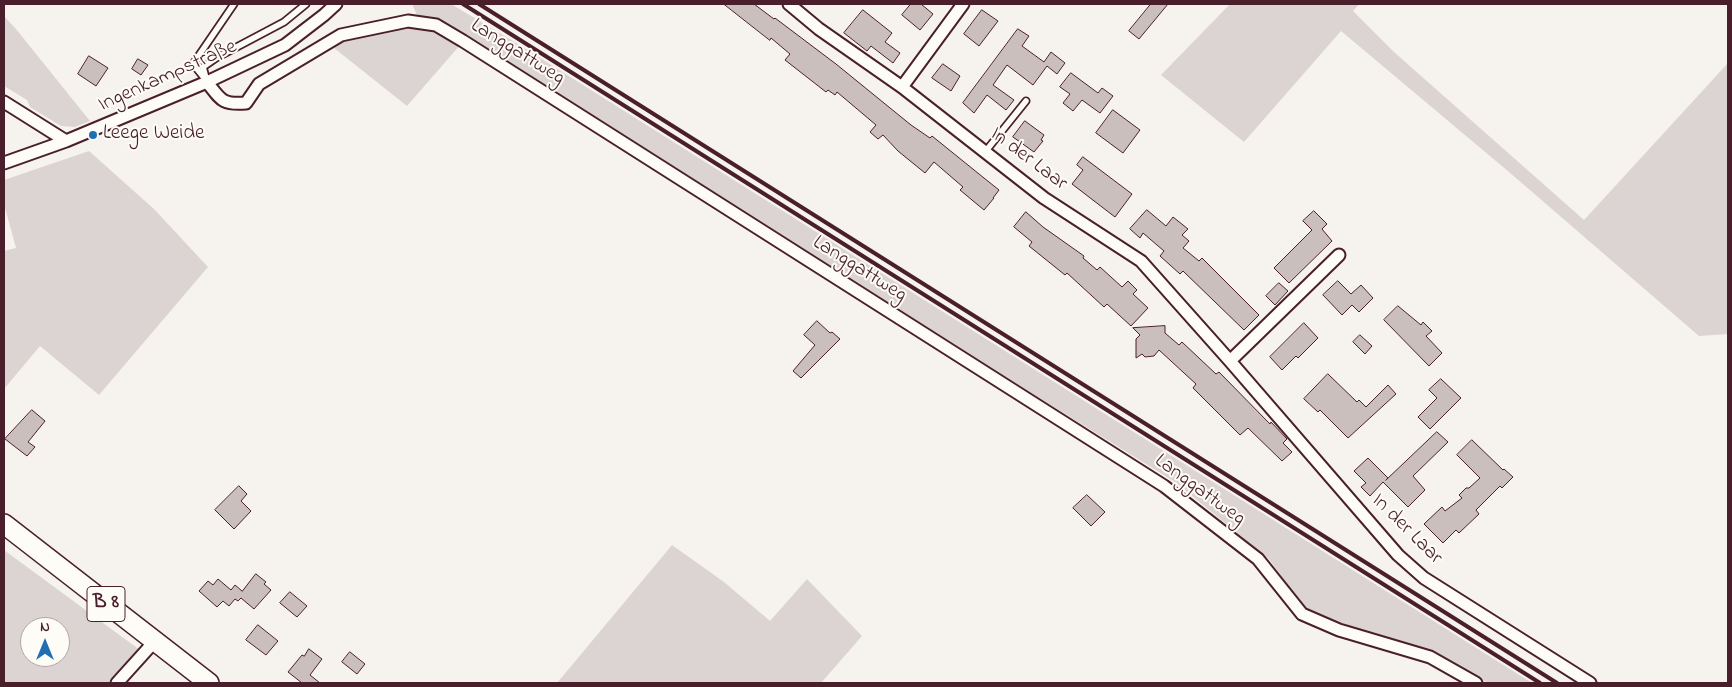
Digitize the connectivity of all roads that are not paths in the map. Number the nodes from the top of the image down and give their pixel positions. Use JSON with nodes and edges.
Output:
{"nodes":[{"id":1,"x":234,"y":4,"type":"edge"},
{"id":2,"x":306,"y":4,"type":"edge"},
{"id":3,"x":336,"y":4,"type":"edge"},
{"id":4,"x":789,"y":4,"type":"edge"},
{"id":5,"x":963,"y":4,"type":"edge"},
{"id":6,"x":207,"y":82,"type":"junction"},
{"id":7,"x":902,"y":86,"type":"junction"},
{"id":8,"x":1026,"y":101,"type":"dead end"},
{"id":9,"x":4,"y":102,"type":"edge"},
{"id":10,"x":66,"y":142,"type":"junction"},
{"id":11,"x":985,"y":152,"type":"junction"},
{"id":12,"x":4,"y":163,"type":"edge"},
{"id":13,"x":1339,"y":255,"type":"dead end"},
{"id":14,"x":1230,"y":361,"type":"junction"},
{"id":15,"x":4,"y":524,"type":"edge"},
{"id":16,"x":154,"y":642,"type":"junction"},
{"id":17,"x":117,"y":683,"type":"edge"},
{"id":18,"x":209,"y":683,"type":"edge"},
{"id":19,"x":1476,"y":683,"type":"edge"},
{"id":20,"x":1590,"y":683,"type":"edge"}],
"edges":[{"from":1,"to":6,"type":"lane"},
{"from":2,"to":6,"type":"lane"},
{"from":3,"to":6,"type":"street","name":"Ingenkampstraße"},
{"from":4,"to":7,"type":"street","name":"In der Laar"},
{"from":5,"to":7,"type":"street"},
{"from":6,"to":10,"type":"street","name":"Ingenkampstraße"},
{"from":6,"to":19,"type":"street","name":"Langgattweg"},
{"from":7,"to":11,"type":"street","name":"In der Laar"},
{"from":8,"to":11,"type":"lane"},
{"from":9,"to":10,"type":"street"},
{"from":10,"to":12,"type":"street","name":"Ingenkampstraße"},
{"from":11,"to":14,"type":"street","name":"In der Laar"},
{"from":13,"to":14,"type":"street"},
{"from":14,"to":20,"type":"street","name":"In der Laar"},
{"from":15,"to":16,"type":"main road","number":"B 8"},
{"from":16,"to":17,"type":"street"},
{"from":16,"to":18,"type":"main road","number":"B 8"}]}
